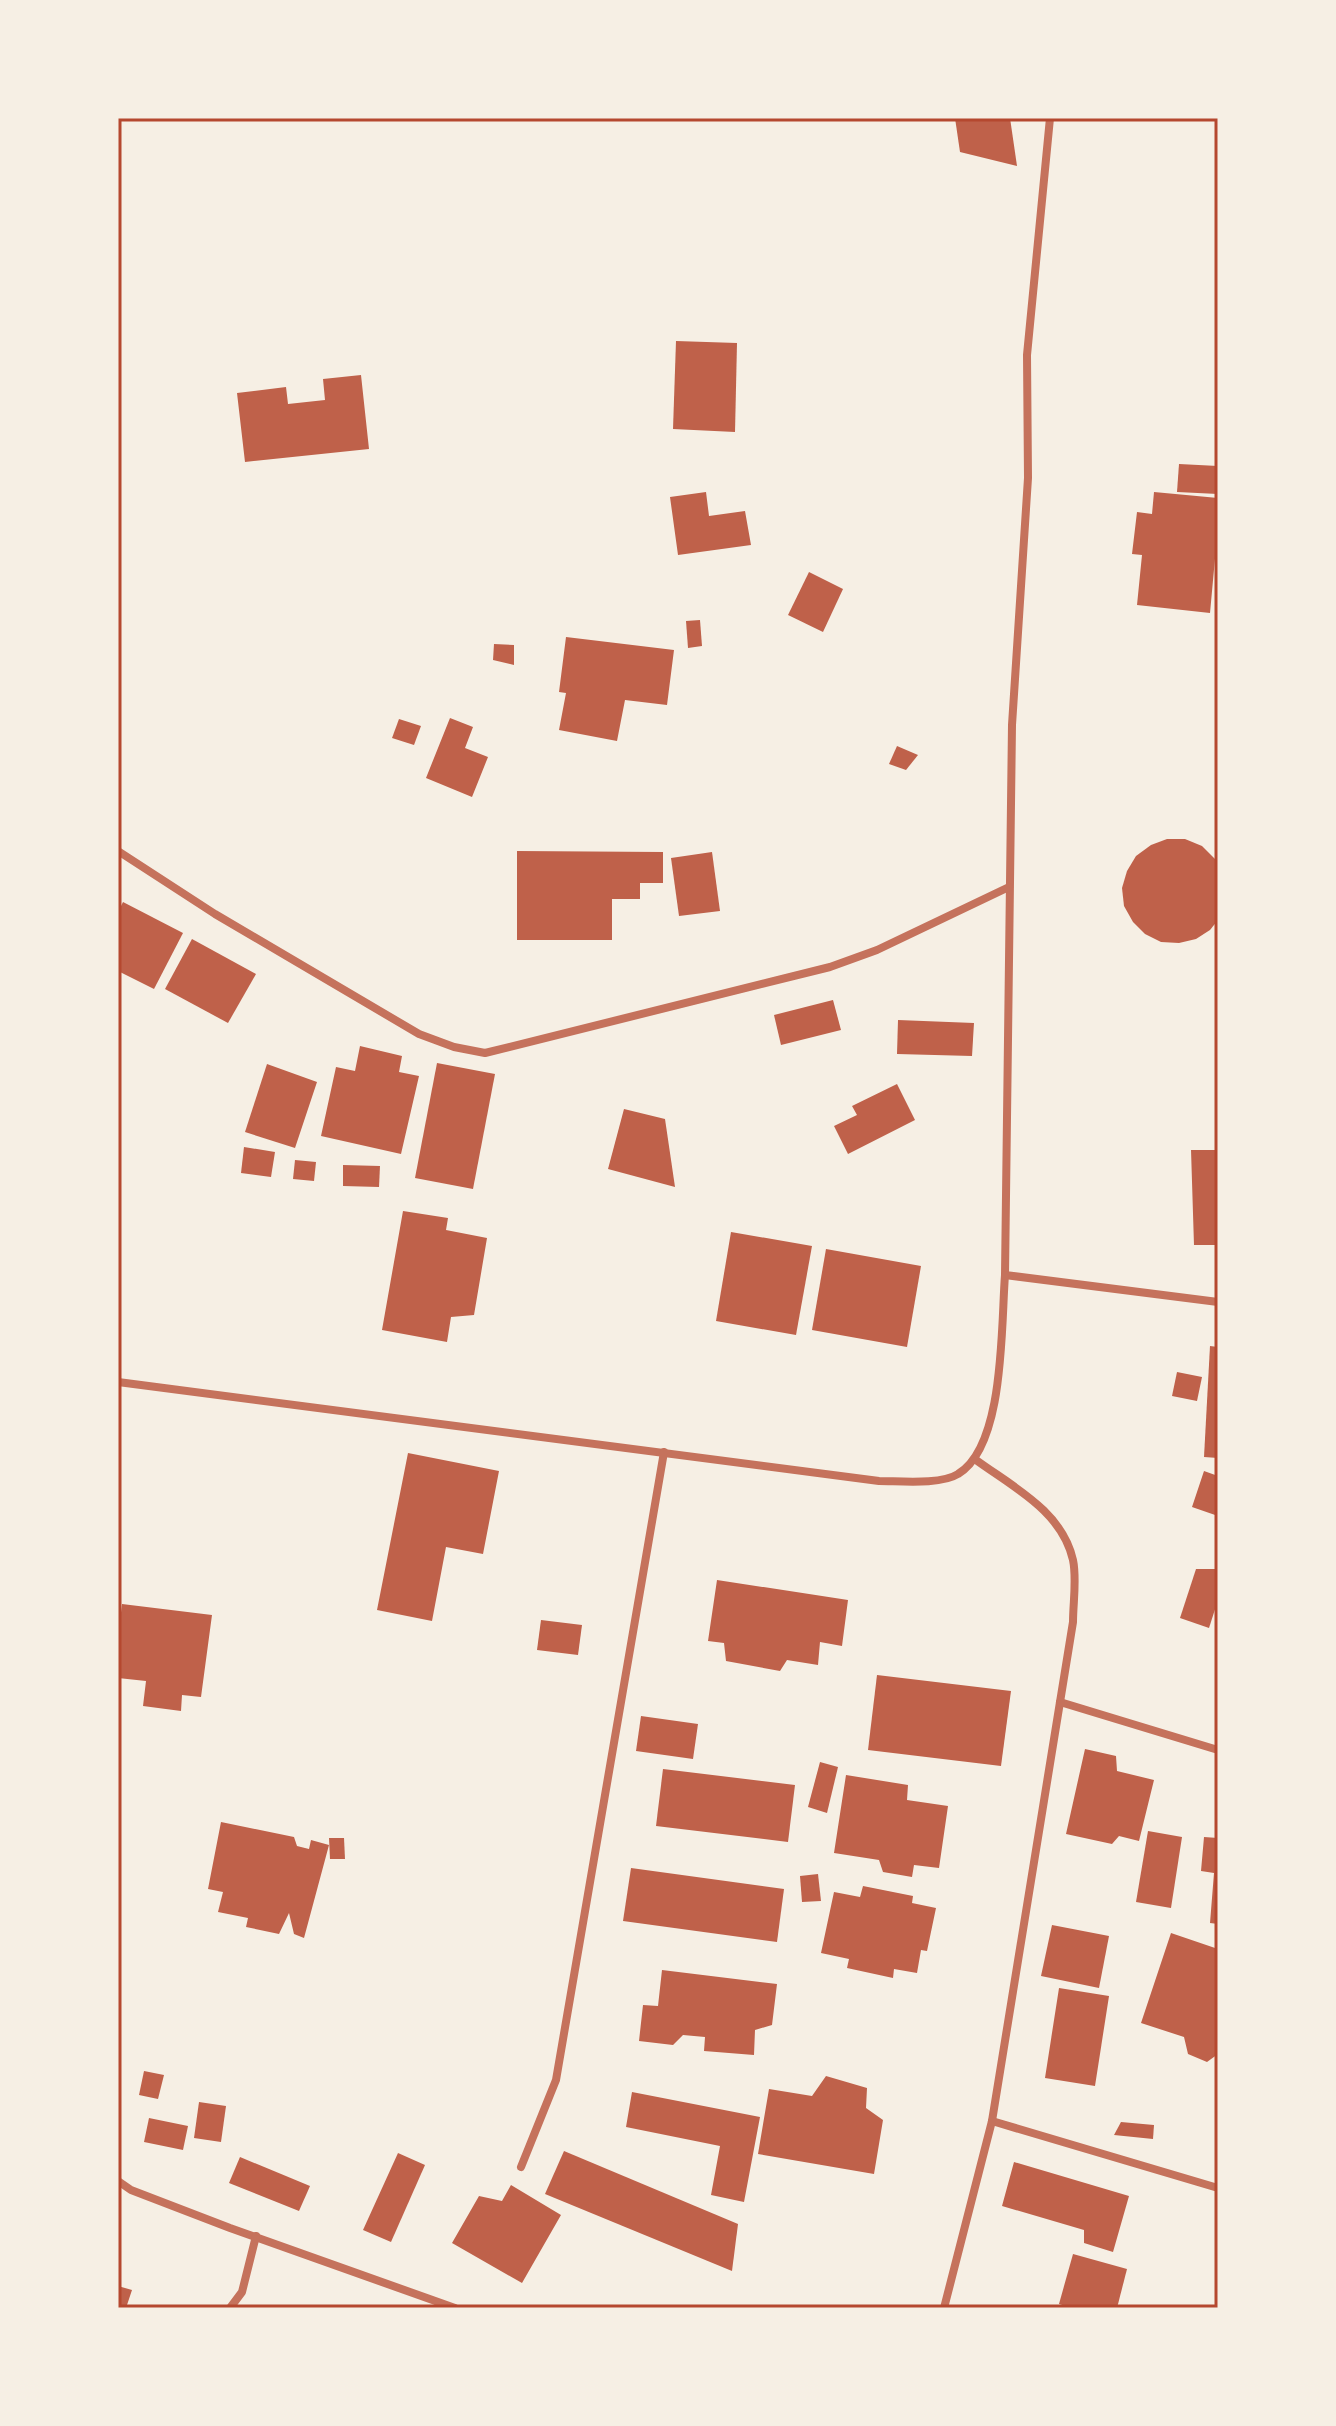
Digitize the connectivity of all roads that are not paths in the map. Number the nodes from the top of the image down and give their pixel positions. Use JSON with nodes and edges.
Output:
{"nodes":[{"id":1,"x":1050,"y":118,"type":"edge"},
{"id":2,"x":118,"y":851,"type":"edge"},
{"id":3,"x":1009,"y":887,"type":"junction"},
{"id":4,"x":1005,"y":1275,"type":"junction"},
{"id":5,"x":1218,"y":1302,"type":"edge"},
{"id":6,"x":118,"y":1382,"type":"edge"},
{"id":7,"x":664,"y":1452,"type":"junction"},
{"id":8,"x":976,"y":1460,"type":"junction"},
{"id":9,"x":1060,"y":1702,"type":"junction"},
{"id":10,"x":1218,"y":1750,"type":"edge"},
{"id":11,"x":992,"y":2121,"type":"junction"},
{"id":12,"x":521,"y":2167,"type":"dead end"},
{"id":13,"x":118,"y":2181,"type":"edge"},
{"id":14,"x":1218,"y":2188,"type":"edge"},
{"id":15,"x":256,"y":2236,"type":"junction"},
{"id":16,"x":230,"y":2308,"type":"edge"},
{"id":17,"x":455,"y":2308,"type":"edge"},
{"id":18,"x":944,"y":2308,"type":"edge"}],
"edges":[{"from":1,"to":3,"type":"street"},
{"from":2,"to":3,"type":"street"},
{"from":3,"to":4,"type":"street"},
{"from":4,"to":5,"type":"street"},
{"from":4,"to":8,"type":"street"},
{"from":6,"to":7,"type":"street"},
{"from":7,"to":8,"type":"street"},
{"from":7,"to":12,"type":"street"},
{"from":8,"to":9,"type":"street"},
{"from":9,"to":10,"type":"street"},
{"from":9,"to":11,"type":"street"},
{"from":11,"to":14,"type":"street"},
{"from":11,"to":18,"type":"street"},
{"from":13,"to":15,"type":"street"},
{"from":15,"to":16,"type":"street"},
{"from":15,"to":17,"type":"street"}]}
